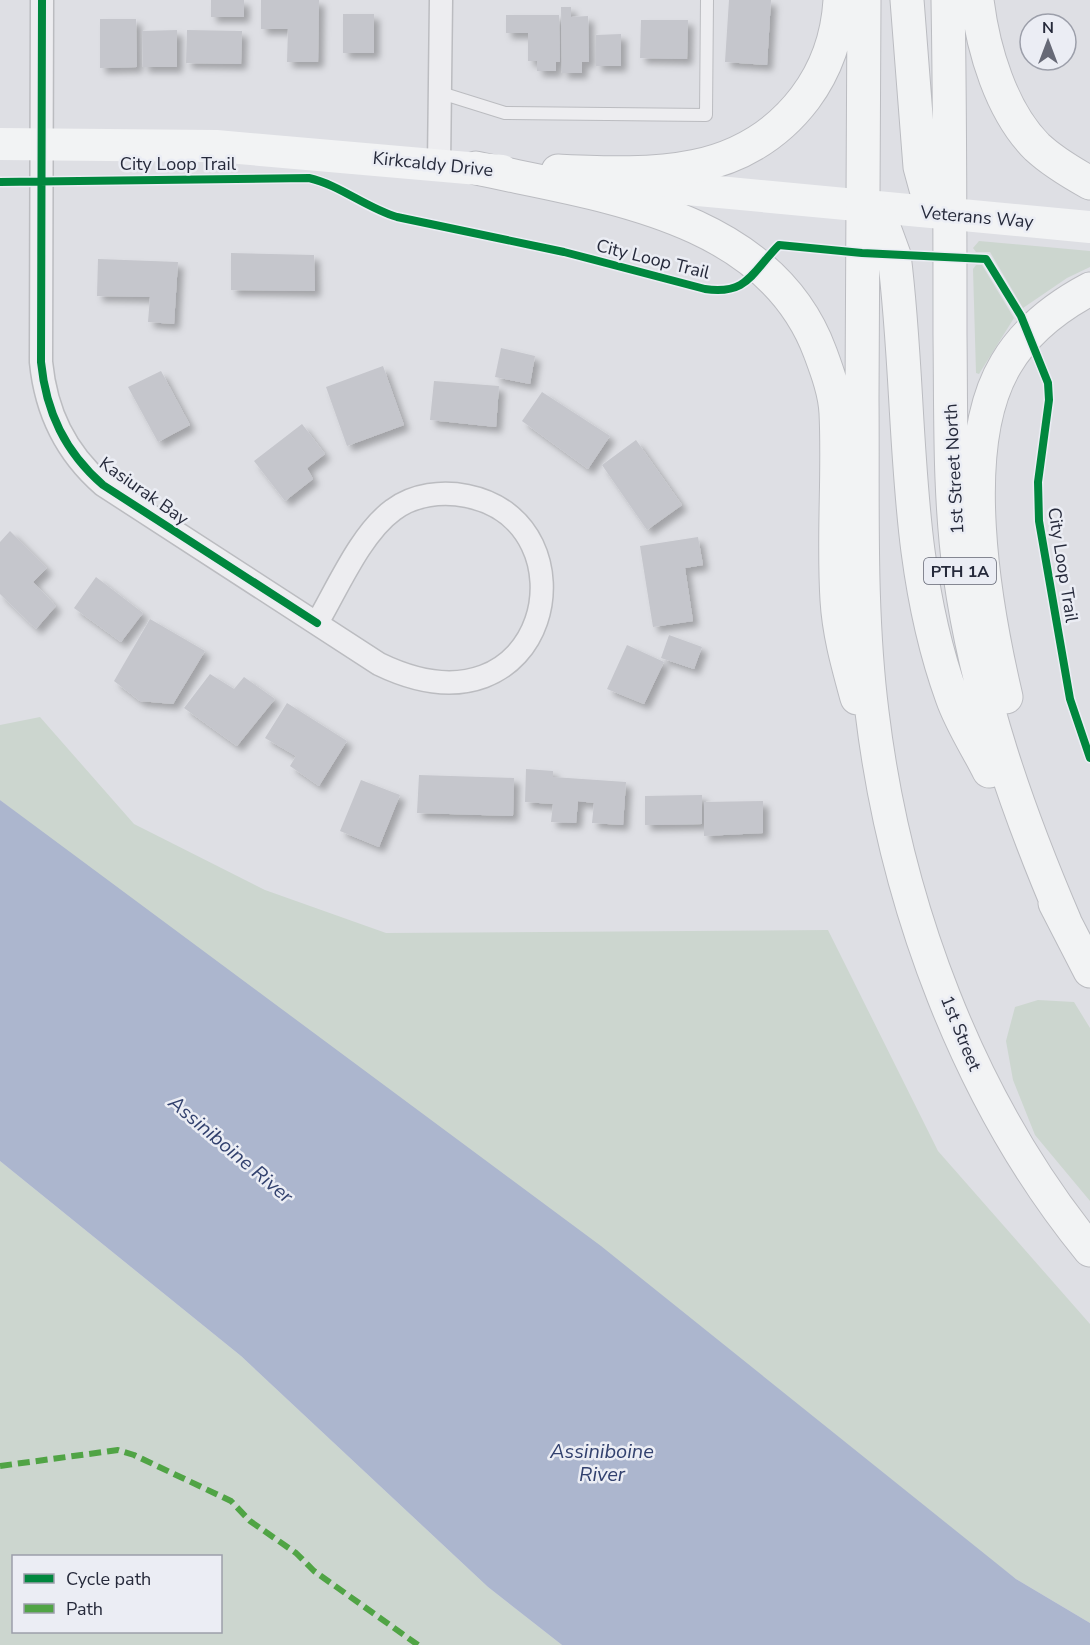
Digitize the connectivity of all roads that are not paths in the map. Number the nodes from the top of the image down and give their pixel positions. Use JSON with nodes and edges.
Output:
{"nodes":[{"id":1,"x":42,"y":0,"type":"edge"},
{"id":2,"x":441,"y":0,"type":"edge"},
{"id":3,"x":707,"y":0,"type":"edge"},
{"id":4,"x":840,"y":0,"type":"edge"},
{"id":5,"x":864,"y":0,"type":"edge"},
{"id":6,"x":907,"y":0,"type":"edge"},
{"id":7,"x":948,"y":0,"type":"edge"},
{"id":8,"x":977,"y":0,"type":"edge"},
{"id":9,"x":441,"y":93,"type":"junction"},
{"id":10,"x":0,"y":144,"type":"edge"},
{"id":11,"x":43,"y":144,"type":"junction"},
{"id":12,"x":439,"y":165,"type":"junction"},
{"id":13,"x":476,"y":168,"type":"junction"},
{"id":14,"x":1090,"y":183,"type":"edge"},
{"id":15,"x":864,"y":207,"type":"junction"},
{"id":16,"x":950,"y":213,"type":"junction"},
{"id":17,"x":1090,"y":227,"type":"edge"},
{"id":18,"x":1090,"y":289,"type":"edge"},
{"id":19,"x":317,"y":623,"type":"junction"},
{"id":20,"x":885,"y":791,"type":"junction"},
{"id":21,"x":1043,"y":872,"type":"junction"},
{"id":22,"x":1065,"y":922,"type":"junction"},
{"id":23,"x":1090,"y":971,"type":"edge"},
{"id":24,"x":1090,"y":1250,"type":"edge"}],
"edges":[{"from":1,"to":11,"type":"street","name":"Kasiurak Bay"},
{"from":2,"to":9,"type":"street"},
{"from":3,"to":9,"type":"lane"},
{"from":4,"to":13,"type":"main road"},
{"from":5,"to":15,"type":"main road"},
{"from":6,"to":16,"type":"main road"},
{"from":7,"to":16,"type":"main road","name":"1st Street North","number":"PTH 1A"},
{"from":8,"to":14,"type":"main road"},
{"from":9,"to":12,"type":"street"},
{"from":10,"to":11,"type":"main road","name":"Kirkcaldy Drive"},
{"from":11,"to":12,"type":"main road","name":"Kirkcaldy Drive"},
{"from":11,"to":19,"type":"street","name":"Kasiurak Bay"},
{"from":12,"to":13,"type":"main road","name":"Kirkcaldy Drive"},
{"from":13,"to":15,"type":"main road","name":"Kirkcaldy Drive"},
{"from":13,"to":20,"type":"main road"},
{"from":15,"to":16,"type":"main road","name":"Veterans Way"},
{"from":15,"to":20,"type":"main road"},
{"from":15,"to":22,"type":"main road"},
{"from":16,"to":17,"type":"main road","name":"Veterans Way"},
{"from":16,"to":21,"type":"main road","name":"1st Street North","number":"PTH 1A"},
{"from":18,"to":21,"type":"main road"},
{"from":19,"to":19,"type":"street","name":"Kasiurak Bay"},
{"from":20,"to":24,"type":"main road","name":"1st Street"},
{"from":21,"to":22,"type":"main road","name":"1st Street North","number":"PTH 1A"},
{"from":22,"to":23,"type":"main road","number":"PTH 1A"}]}
